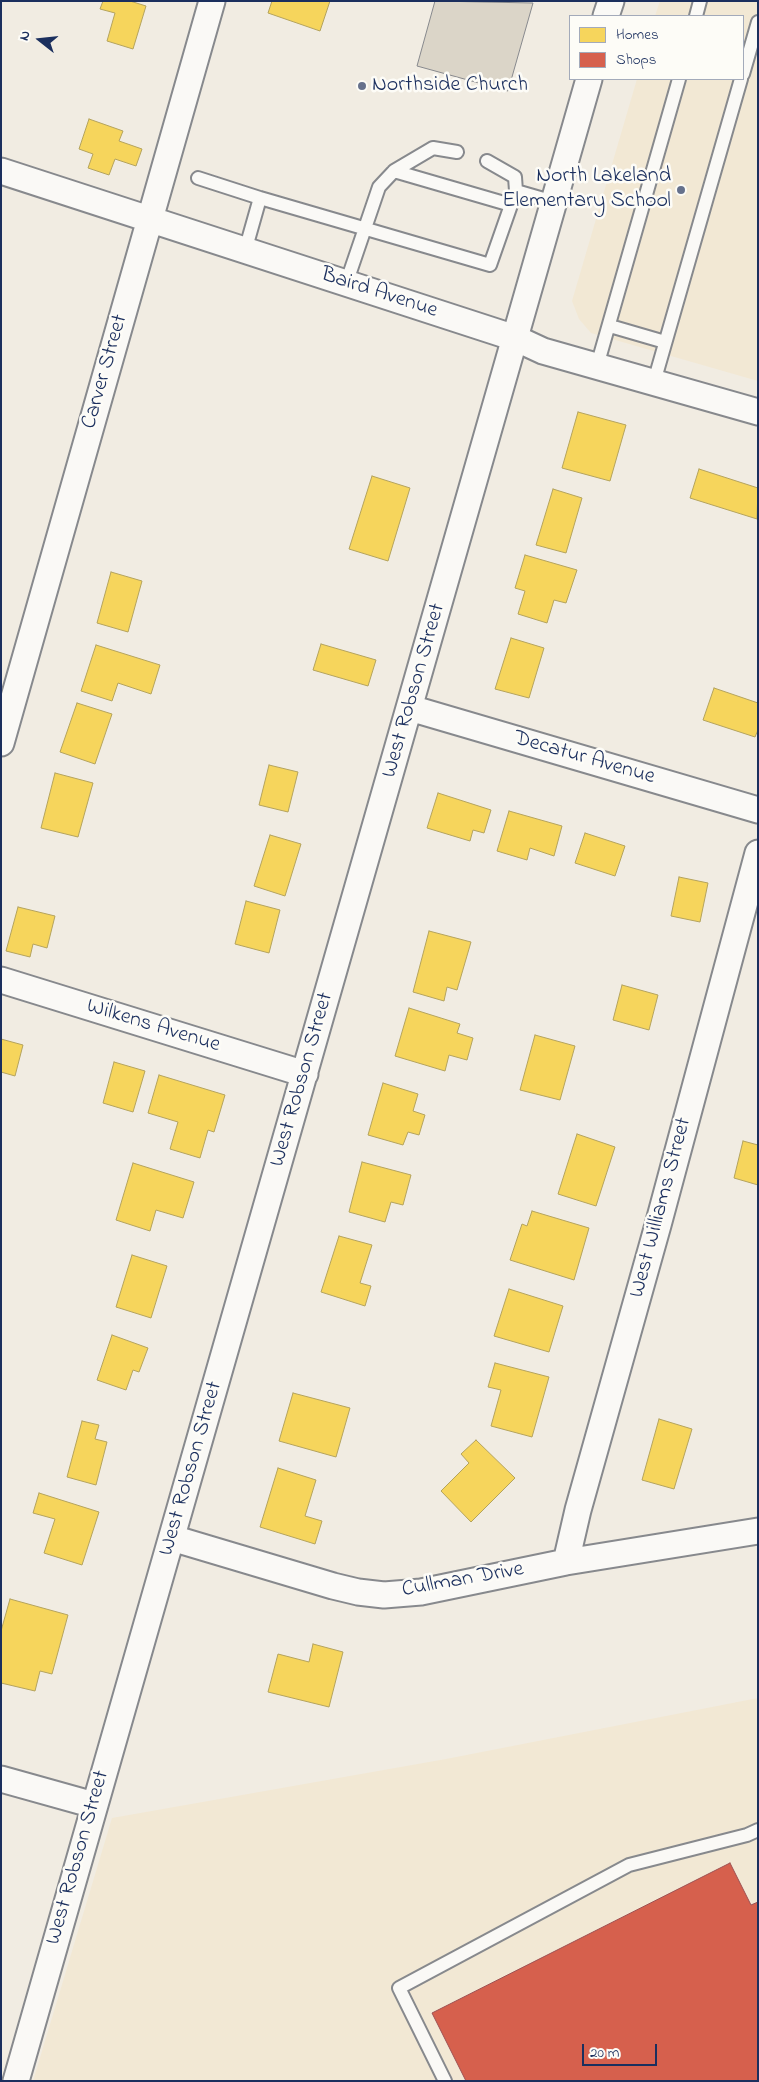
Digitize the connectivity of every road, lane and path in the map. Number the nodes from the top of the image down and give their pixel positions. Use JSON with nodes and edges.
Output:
{"nodes":[{"id":1,"x":212,"y":1,"type":"edge"},
{"id":2,"x":611,"y":1,"type":"edge"},
{"id":3,"x":700,"y":1,"type":"edge"},
{"id":4,"x":606,"y":15,"type":"edge"},
{"id":5,"x":696,"y":15,"type":"edge"},
{"id":6,"x":758,"y":22,"type":"edge"},
{"id":7,"x":744,"y":71,"type":"edge"},
{"id":8,"x":589,"y":80,"type":"edge"},
{"id":9,"x":679,"y":80,"type":"edge"},
{"id":10,"x":741,"y":80,"type":"edge"},
{"id":11,"x":457,"y":152,"type":"dead end"},
{"id":12,"x":487,"y":161,"type":"dead end"},
{"id":13,"x":1,"y":171,"type":"edge"},
{"id":14,"x":394,"y":171,"type":"junction"},
{"id":15,"x":198,"y":178,"type":"dead end"},
{"id":16,"x":516,"y":191,"type":"junction"},
{"id":17,"x":260,"y":198,"type":"junction"},
{"id":18,"x":554,"y":202,"type":"junction"},
{"id":19,"x":512,"y":205,"type":"junction"},
{"id":20,"x":149,"y":219,"type":"junction"},
{"id":21,"x":364,"y":229,"type":"junction"},
{"id":22,"x":244,"y":251,"type":"junction"},
{"id":23,"x":346,"y":284,"type":"junction"},
{"id":24,"x":610,"y":326,"type":"junction"},
{"id":25,"x":515,"y":338,"type":"junction"},
{"id":26,"x":665,"y":342,"type":"junction"},
{"id":27,"x":597,"y":366,"type":"junction"},
{"id":28,"x":654,"y":382,"type":"junction"},
{"id":29,"x":758,"y":412,"type":"edge"},
{"id":30,"x":410,"y":708,"type":"junction"},
{"id":31,"x":1,"y":743,"type":"edge"},
{"id":32,"x":758,"y":810,"type":"edge"},
{"id":33,"x":758,"y":853,"type":"edge"},
{"id":34,"x":1,"y":980,"type":"edge"},
{"id":35,"x":305,"y":1074,"type":"junction"},
{"id":36,"x":758,"y":1531,"type":"edge"},
{"id":37,"x":172,"y":1538,"type":"junction"},
{"id":38,"x":566,"y":1562,"type":"junction"},
{"id":39,"x":1,"y":1779,"type":"edge"},
{"id":40,"x":94,"y":1805,"type":"junction"},
{"id":41,"x":758,"y":1830,"type":"edge"},
{"id":42,"x":16,"y":2081,"type":"edge"},
{"id":43,"x":445,"y":2081,"type":"edge"}],
"edges":[{"from":1,"to":20,"type":"street","name":"Carver Street"},
{"from":2,"to":4,"type":"street"},
{"from":3,"to":5,"type":"lane"},
{"from":6,"to":7,"type":"lane"},
{"from":8,"to":18,"type":"street","name":"West Robson Street"},
{"from":9,"to":24,"type":"lane"},
{"from":10,"to":26,"type":"lane"},
{"from":11,"to":14,"type":"lane"},
{"from":12,"to":16,"type":"lane"},
{"from":13,"to":20,"type":"street","name":"Baird Avenue"},
{"from":14,"to":19,"type":"lane"},
{"from":14,"to":21,"type":"lane"},
{"from":15,"to":17,"type":"lane"},
{"from":16,"to":18,"type":"lane"},
{"from":16,"to":19,"type":"lane"},
{"from":17,"to":21,"type":"lane"},
{"from":17,"to":22,"type":"lane"},
{"from":18,"to":25,"type":"street","name":"West Robson Street"},
{"from":19,"to":21,"type":"lane"},
{"from":20,"to":22,"type":"street","name":"Baird Avenue"},
{"from":20,"to":31,"type":"street","name":"Carver Street"},
{"from":21,"to":23,"type":"lane"},
{"from":22,"to":23,"type":"street","name":"Baird Avenue"},
{"from":23,"to":25,"type":"street","name":"Baird Avenue"},
{"from":24,"to":26,"type":"lane"},
{"from":24,"to":27,"type":"lane"},
{"from":25,"to":27,"type":"street","name":"Baird Avenue"},
{"from":25,"to":30,"type":"street","name":"West Robson Street"},
{"from":26,"to":28,"type":"lane"},
{"from":27,"to":28,"type":"street","name":"Baird Avenue"},
{"from":28,"to":29,"type":"street","name":"Baird Avenue"},
{"from":30,"to":32,"type":"street","name":"Decatur Avenue"},
{"from":30,"to":35,"type":"street","name":"West Robson Street"},
{"from":33,"to":38,"type":"street","name":"West Williams Street"},
{"from":34,"to":35,"type":"street","name":"Wilkens Avenue"},
{"from":35,"to":37,"type":"street","name":"West Robson Street"},
{"from":36,"to":38,"type":"street","name":"Cullman Drive"},
{"from":37,"to":38,"type":"street","name":"Cullman Drive"},
{"from":37,"to":40,"type":"street","name":"West Robson Street"},
{"from":39,"to":40,"type":"street"},
{"from":40,"to":42,"type":"street","name":"West Robson Street"},
{"from":41,"to":43,"type":"lane"}]}
